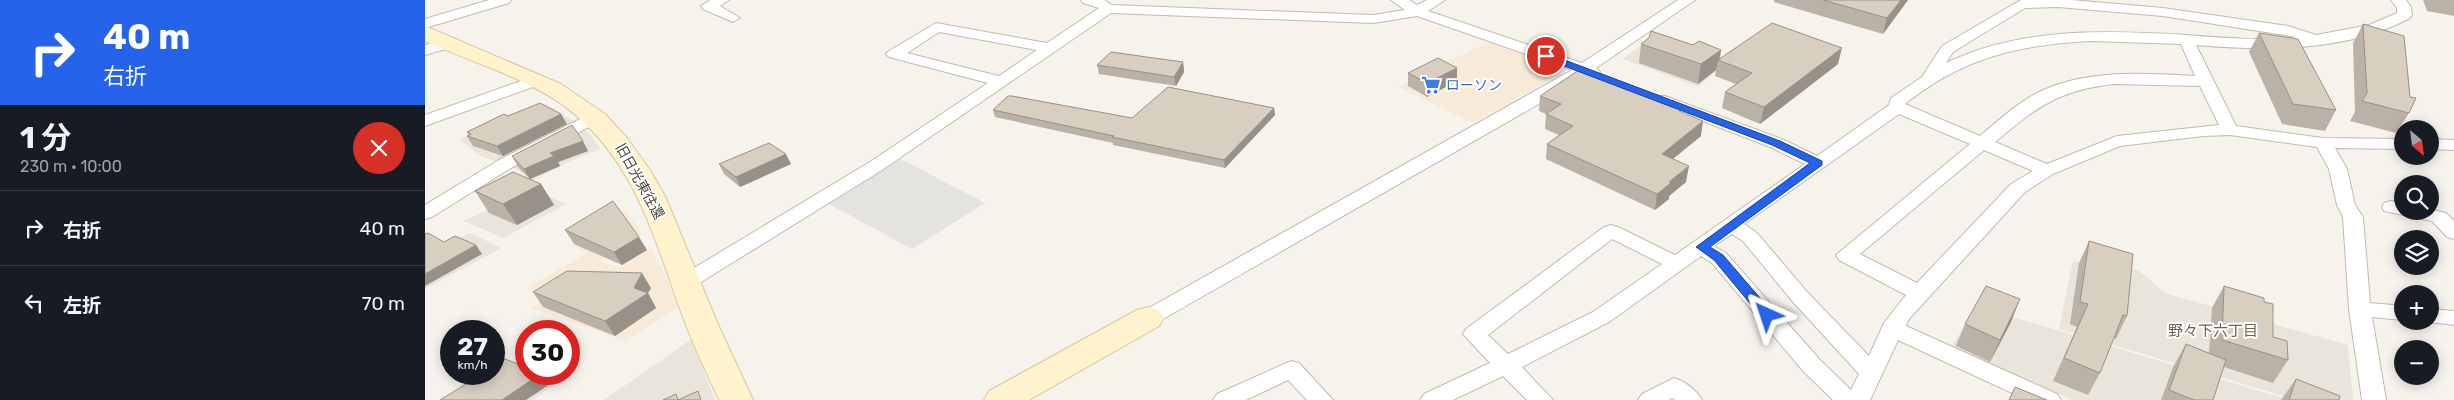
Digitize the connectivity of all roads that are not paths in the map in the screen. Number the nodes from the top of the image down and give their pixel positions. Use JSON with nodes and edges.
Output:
{"nodes":[{"id":1,"x":504,"y":0,"type":"edge"},
{"id":2,"x":722,"y":0,"type":"edge"},
{"id":3,"x":1088,"y":0,"type":"edge"},
{"id":4,"x":1398,"y":0,"type":"edge"},
{"id":5,"x":1438,"y":0,"type":"edge"},
{"id":6,"x":1688,"y":0,"type":"edge"},
{"id":7,"x":2399,"y":0,"type":"edge"},
{"id":8,"x":1108,"y":9,"type":"junction"},
{"id":9,"x":1417,"y":11,"type":"junction"},
{"id":10,"x":733,"y":18,"type":"dead end"},
{"id":11,"x":425,"y":24,"type":"edge"},
{"id":12,"x":2315,"y":38,"type":"junction"},
{"id":13,"x":2186,"y":40,"type":"junction"},
{"id":14,"x":432,"y":42,"type":"edge"},
{"id":15,"x":1049,"y":48,"type":"junction"},
{"id":16,"x":1585,"y":69,"type":"junction"},
{"id":17,"x":1607,"y":78,"type":"edge"},
{"id":18,"x":1929,"y":80,"type":"junction"},
{"id":19,"x":535,"y":81,"type":"junction"},
{"id":20,"x":1001,"y":81,"type":"junction"},
{"id":21,"x":2205,"y":81,"type":"junction"},
{"id":22,"x":1643,"y":93,"type":"edge"},
{"id":23,"x":1897,"y":107,"type":"junction"},
{"id":24,"x":594,"y":118,"type":"junction"},
{"id":25,"x":425,"y":121,"type":"edge"},
{"id":26,"x":2230,"y":130,"type":"junction"},
{"id":27,"x":1981,"y":142,"type":"junction"},
{"id":28,"x":2323,"y":144,"type":"junction"},
{"id":29,"x":2394,"y":144,"type":"edge"},
{"id":30,"x":2439,"y":144,"type":"edge"},
{"id":31,"x":2454,"y":145,"type":"edge"},
{"id":32,"x":1818,"y":163,"type":"junction"},
{"id":33,"x":2047,"y":170,"type":"junction"},
{"id":34,"x":425,"y":213,"type":"edge"},
{"id":35,"x":2439,"y":218,"type":"edge"},
{"id":36,"x":1732,"y":225,"type":"junction"},
{"id":37,"x":2454,"y":233,"type":"edge"},
{"id":38,"x":1702,"y":247,"type":"junction"},
{"id":39,"x":1678,"y":264,"type":"junction"},
{"id":40,"x":685,"y":282,"type":"junction"},
{"id":41,"x":1921,"y":294,"type":"junction"},
{"id":42,"x":2360,"y":309,"type":"junction"},
{"id":43,"x":2394,"y":312,"type":"edge"},
{"id":44,"x":2439,"y":317,"type":"edge"},
{"id":45,"x":1148,"y":318,"type":"joint"},
{"id":46,"x":2454,"y":318,"type":"edge"},
{"id":47,"x":1892,"y":328,"type":"junction"},
{"id":48,"x":1507,"y":365,"type":"junction"},
{"id":49,"x":1870,"y":371,"type":"junction"},
{"id":50,"x":736,"y":400,"type":"edge"},
{"id":51,"x":1001,"y":400,"type":"edge"},
{"id":52,"x":1225,"y":400,"type":"edge"},
{"id":53,"x":1321,"y":400,"type":"edge"},
{"id":54,"x":1433,"y":400,"type":"edge"},
{"id":55,"x":1541,"y":400,"type":"edge"},
{"id":56,"x":1649,"y":400,"type":"edge"},
{"id":57,"x":1689,"y":400,"type":"edge"},
{"id":58,"x":1847,"y":400,"type":"edge"},
{"id":59,"x":1858,"y":400,"type":"edge"},
{"id":60,"x":2049,"y":400,"type":"edge"},
{"id":61,"x":2374,"y":400,"type":"edge"}],
"edges":[{"from":1,"to":11,"type":"street"},
{"from":2,"to":10,"type":"street"},
{"from":3,"to":8,"type":"street"},
{"from":4,"to":9,"type":"street"},
{"from":5,"to":9,"type":"street"},
{"from":6,"to":16,"type":"street"},
{"from":7,"to":12,"type":"street"},
{"from":8,"to":9,"type":"street"},
{"from":8,"to":15,"type":"street"},
{"from":9,"to":16,"type":"street"},
{"from":12,"to":13,"type":"street"},
{"from":12,"to":18,"type":"street"},
{"from":13,"to":18,"type":"street"},
{"from":13,"to":21,"type":"street"},
{"from":14,"to":19,"type":"street","name":"旧日光東往還"},
{"from":15,"to":20,"type":"street"},
{"from":15,"to":20,"type":"street"},
{"from":16,"to":17,"type":"street"},
{"from":16,"to":45,"type":"street"},
{"from":18,"to":23,"type":"street"},
{"from":19,"to":24,"type":"street","name":"旧日光東往還"},
{"from":19,"to":25,"type":"street"},
{"from":20,"to":40,"type":"street"},
{"from":21,"to":26,"type":"street"},
{"from":21,"to":27,"type":"street"},
{"from":22,"to":32,"type":"street"},
{"from":23,"to":27,"type":"street"},
{"from":23,"to":32,"type":"street"},
{"from":24,"to":34,"type":"street"},
{"from":24,"to":40,"type":"street","name":"旧日光東往還"},
{"from":26,"to":28,"type":"street"},
{"from":26,"to":33,"type":"street"},
{"from":27,"to":33,"type":"street"},
{"from":27,"to":41,"type":"street"},
{"from":28,"to":29,"type":"street"},
{"from":28,"to":42,"type":"street"},
{"from":30,"to":31,"type":"street"},
{"from":32,"to":36,"type":"street"},
{"from":33,"to":41,"type":"street"},
{"from":35,"to":37,"type":"street"},
{"from":36,"to":38,"type":"street"},
{"from":36,"to":49,"type":"street"},
{"from":38,"to":39,"type":"street"},
{"from":38,"to":58,"type":"street"},
{"from":39,"to":48,"type":"street"},
{"from":39,"to":48,"type":"street"},
{"from":40,"to":50,"type":"street","name":"旧日光東往還"},
{"from":41,"to":47,"type":"street"},
{"from":42,"to":43,"type":"street"},
{"from":42,"to":61,"type":"street"},
{"from":44,"to":46,"type":"street"},
{"from":45,"to":51,"type":"street"},
{"from":47,"to":49,"type":"street"},
{"from":47,"to":60,"type":"street"},
{"from":48,"to":54,"type":"street"},
{"from":48,"to":55,"type":"street"},
{"from":49,"to":59,"type":"street"},
{"from":52,"to":53,"type":"street"},
{"from":56,"to":57,"type":"street"}]}
